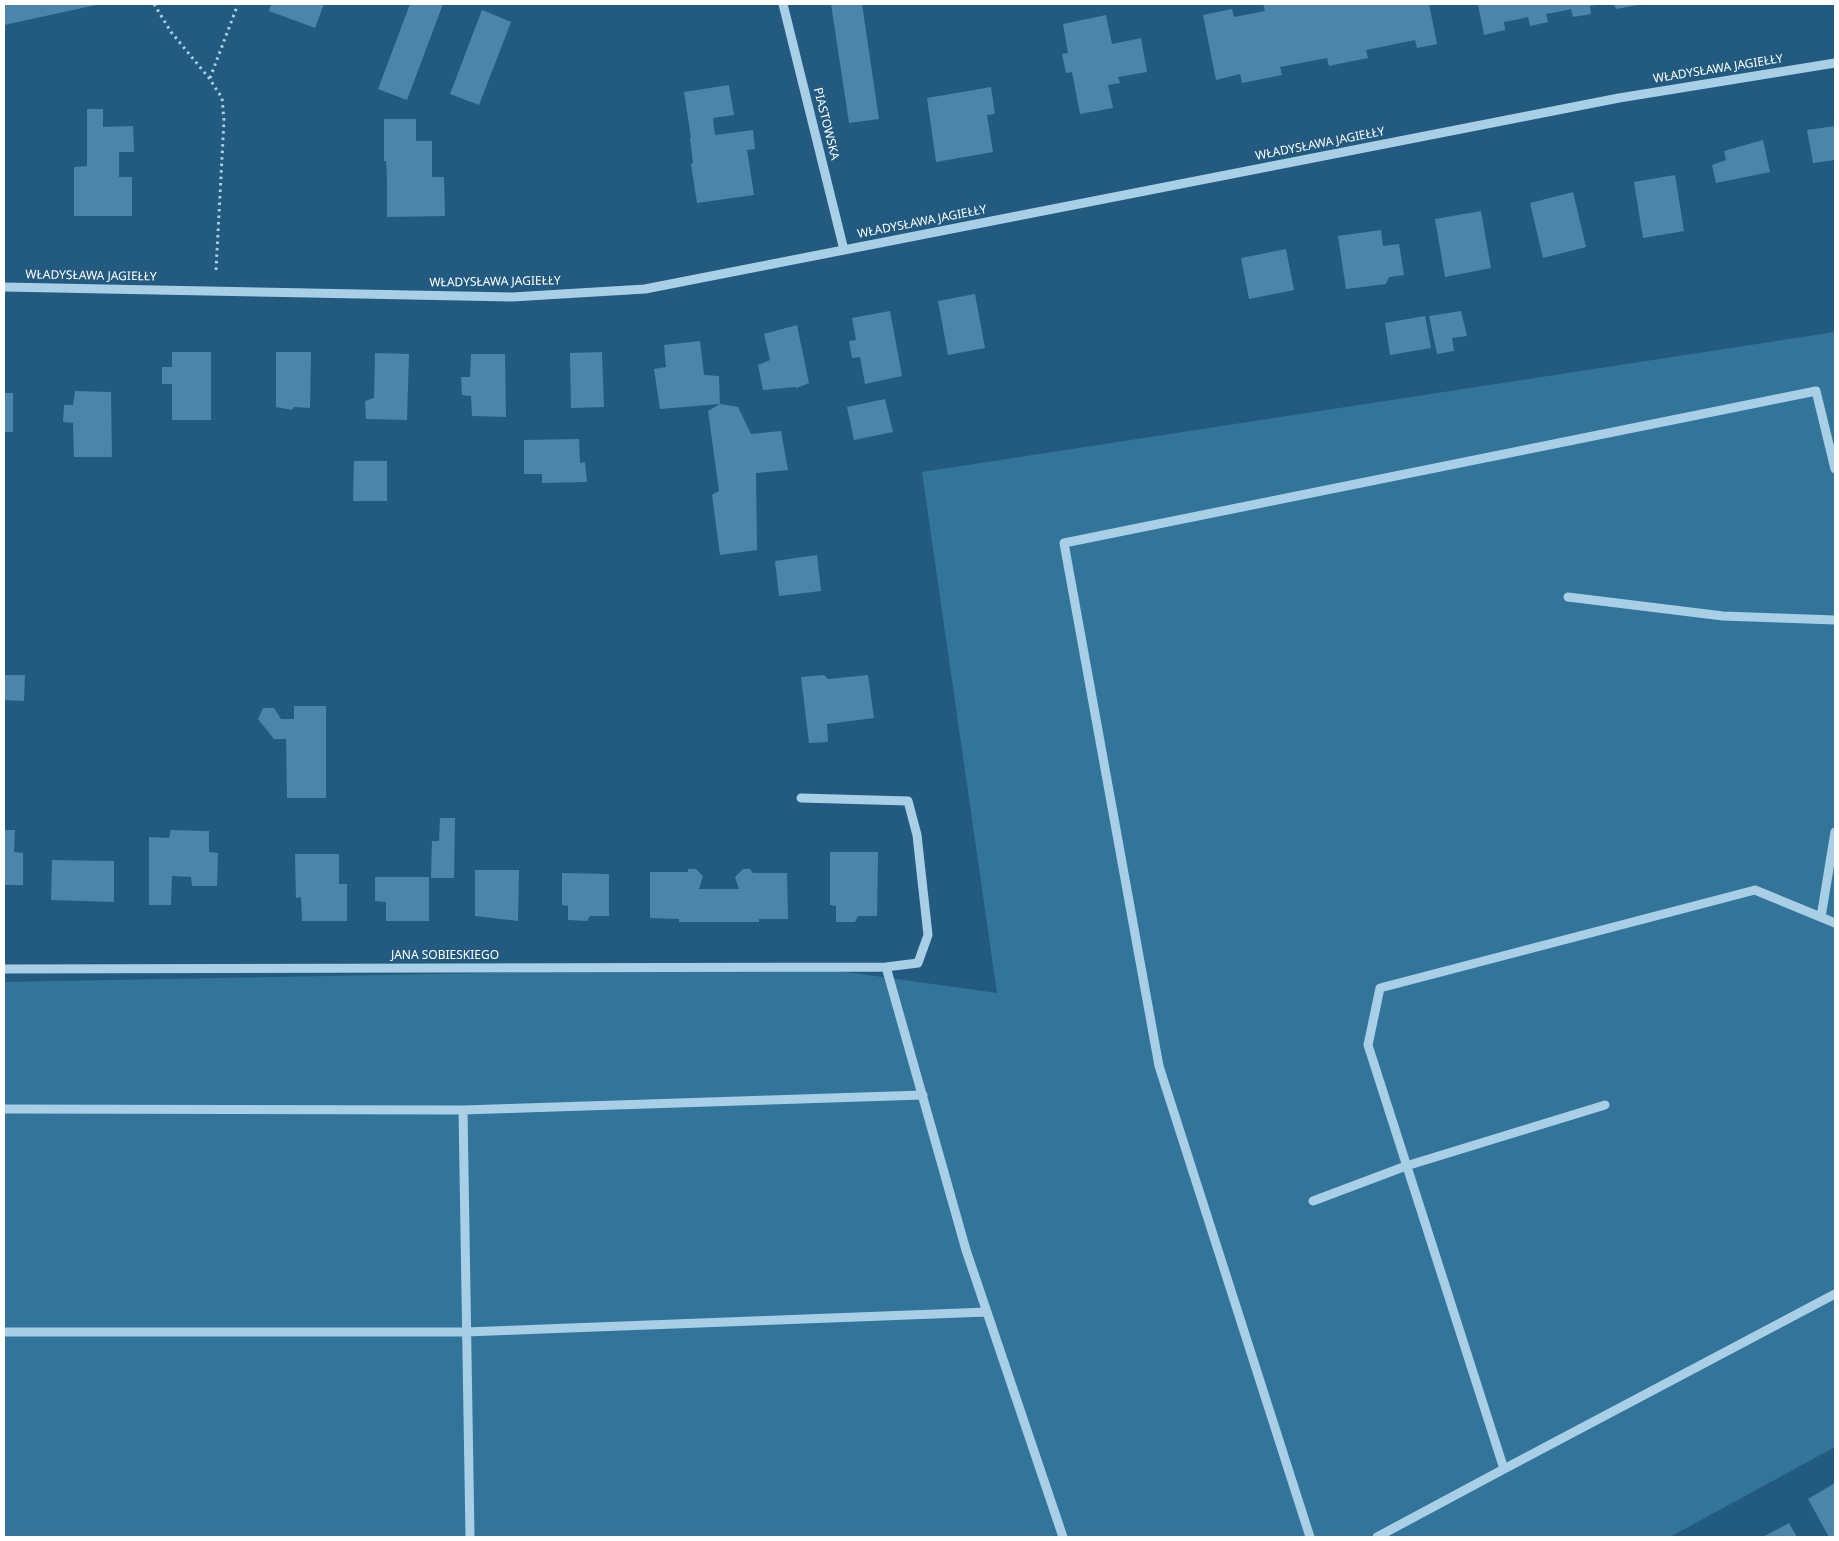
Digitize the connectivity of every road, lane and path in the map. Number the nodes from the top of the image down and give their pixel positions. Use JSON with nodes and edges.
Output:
{"nodes":[{"id":1,"x":154,"y":4,"type":"edge"},
{"id":2,"x":238,"y":4,"type":"edge"},
{"id":3,"x":783,"y":4,"type":"edge"},
{"id":4,"x":1835,"y":63,"type":"edge"},
{"id":5,"x":209,"y":78,"type":"junction"},
{"id":6,"x":844,"y":250,"type":"junction"},
{"id":7,"x":4,"y":287,"type":"edge"},
{"id":8,"x":215,"y":291,"type":"junction"},
{"id":9,"x":1835,"y":469,"type":"edge"},
{"id":10,"x":1568,"y":597,"type":"dead end"},
{"id":11,"x":1835,"y":620,"type":"edge"},
{"id":12,"x":801,"y":798,"type":"dead end"},
{"id":13,"x":1835,"y":832,"type":"edge"},
{"id":14,"x":1821,"y":917,"type":"junction"},
{"id":15,"x":1835,"y":923,"type":"edge"},
{"id":16,"x":886,"y":967,"type":"junction"},
{"id":17,"x":4,"y":970,"type":"edge"},
{"id":18,"x":923,"y":1095,"type":"junction"},
{"id":19,"x":1606,"y":1105,"type":"dead end"},
{"id":20,"x":4,"y":1108,"type":"edge"},
{"id":21,"x":463,"y":1110,"type":"junction"},
{"id":22,"x":1406,"y":1166,"type":"junction"},
{"id":23,"x":1313,"y":1200,"type":"dead end"},
{"id":24,"x":1835,"y":1294,"type":"edge"},
{"id":25,"x":987,"y":1312,"type":"junction"},
{"id":26,"x":4,"y":1332,"type":"edge"},
{"id":27,"x":466,"y":1332,"type":"junction"},
{"id":28,"x":1504,"y":1469,"type":"junction"},
{"id":29,"x":470,"y":1537,"type":"edge"},
{"id":30,"x":1063,"y":1537,"type":"edge"},
{"id":31,"x":1310,"y":1537,"type":"edge"},
{"id":32,"x":1377,"y":1537,"type":"edge"}],
"edges":[{"from":1,"to":5,"type":"path"},
{"from":2,"to":5,"type":"path"},
{"from":3,"to":6,"type":"street","name":"PIASTOWSKA"},
{"from":4,"to":6,"type":"street","name":"WŁADYSŁAWA JAGIEŁŁY"},
{"from":5,"to":8,"type":"path"},
{"from":6,"to":8,"type":"street","name":"WŁADYSŁAWA JAGIEŁŁY"},
{"from":7,"to":8,"type":"street","name":"WŁADYSŁAWA JAGIEŁŁY"},
{"from":9,"to":31,"type":"street"},
{"from":10,"to":11,"type":"street"},
{"from":12,"to":16,"type":"street","name":"JANA SOBIESKIEGO"},
{"from":13,"to":14,"type":"street"},
{"from":14,"to":15,"type":"street"},
{"from":14,"to":22,"type":"street"},
{"from":16,"to":17,"type":"street","name":"JANA SOBIESKIEGO"},
{"from":16,"to":18,"type":"street"},
{"from":18,"to":21,"type":"street"},
{"from":18,"to":25,"type":"street"},
{"from":19,"to":22,"type":"street"},
{"from":20,"to":21,"type":"street"},
{"from":21,"to":27,"type":"street"},
{"from":22,"to":23,"type":"street"},
{"from":22,"to":28,"type":"street"},
{"from":24,"to":28,"type":"street"},
{"from":25,"to":27,"type":"street"},
{"from":25,"to":30,"type":"street"},
{"from":26,"to":27,"type":"street"},
{"from":27,"to":29,"type":"street"},
{"from":28,"to":32,"type":"street"}]}
